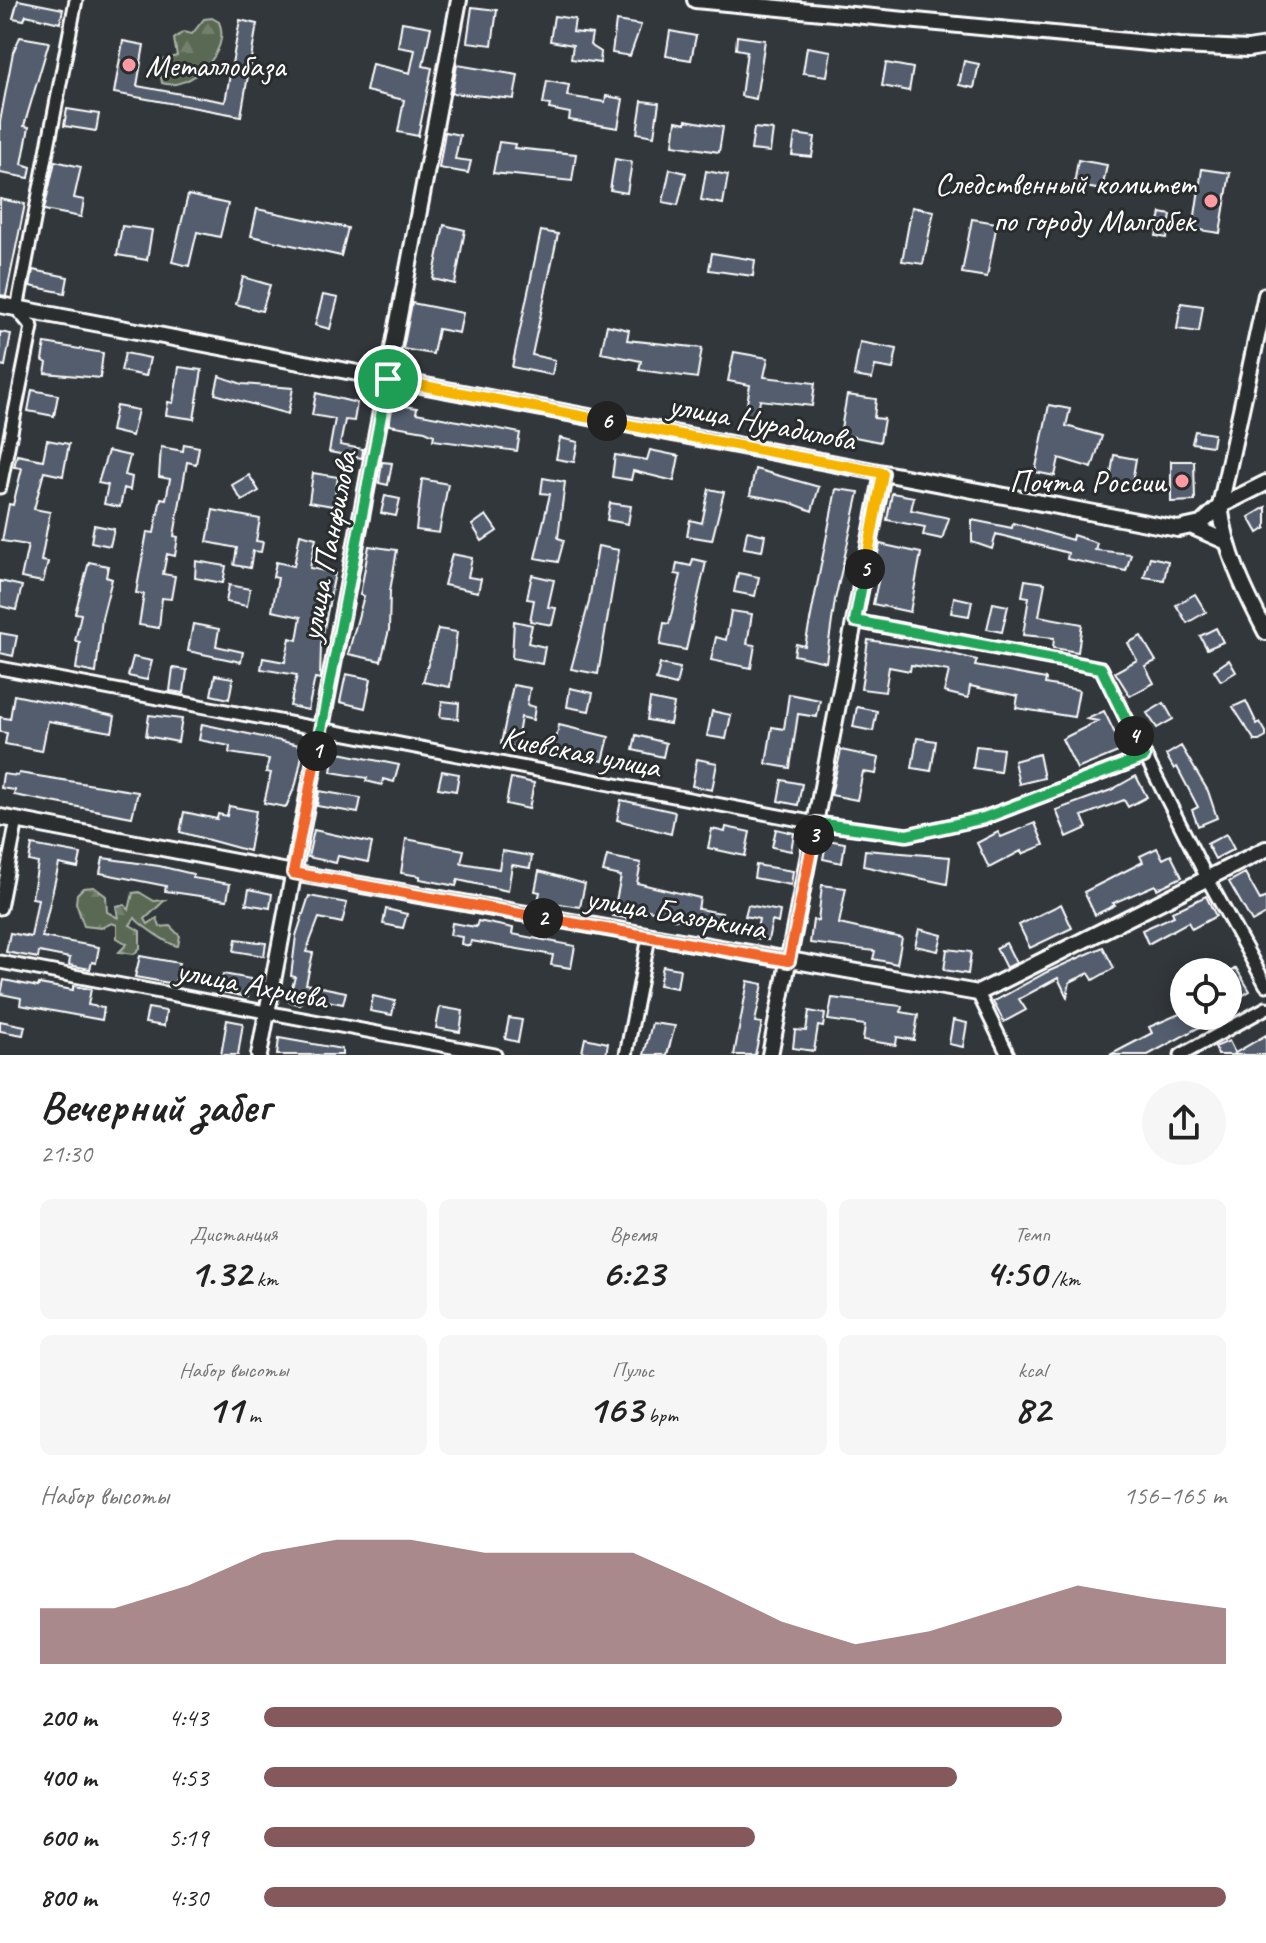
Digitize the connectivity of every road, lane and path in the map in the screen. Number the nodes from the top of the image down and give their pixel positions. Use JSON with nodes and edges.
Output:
{"nodes":[{"id":1,"x":76,"y":0,"type":"edge"},
{"id":2,"x":459,"y":0,"type":"edge"},
{"id":3,"x":695,"y":0,"type":"edge"},
{"id":4,"x":1266,"y":46,"type":"edge"},
{"id":5,"x":1266,"y":295,"type":"edge"},
{"id":6,"x":0,"y":305,"type":"edge"},
{"id":7,"x":17,"y":309,"type":"junction"},
{"id":8,"x":388,"y":379,"type":"junction"},
{"id":9,"x":883,"y":473,"type":"junction"},
{"id":10,"x":1266,"y":483,"type":"edge"},
{"id":11,"x":0,"y":487,"type":"edge"},
{"id":12,"x":1220,"y":506,"type":"junction"},
{"id":13,"x":1193,"y":527,"type":"junction"},
{"id":14,"x":1225,"y":541,"type":"junction"},
{"id":15,"x":855,"y":621,"type":"junction"},
{"id":16,"x":1266,"y":632,"type":"edge"},
{"id":17,"x":0,"y":668,"type":"edge"},
{"id":18,"x":321,"y":728,"type":"junction"},
{"id":19,"x":1144,"y":757,"type":"junction"},
{"id":20,"x":0,"y":817,"type":"edge"},
{"id":21,"x":17,"y":820,"type":"junction"},
{"id":22,"x":816,"y":823,"type":"junction"},
{"id":23,"x":1266,"y":849,"type":"edge"},
{"id":24,"x":293,"y":873,"type":"junction"},
{"id":25,"x":1207,"y":878,"type":"junction"},
{"id":26,"x":0,"y":908,"type":"edge"},
{"id":27,"x":649,"y":937,"type":"junction"},
{"id":28,"x":789,"y":961,"type":"junction"},
{"id":29,"x":0,"y":962,"type":"edge"},
{"id":30,"x":1266,"y":985,"type":"edge"},
{"id":31,"x":978,"y":993,"type":"junction"},
{"id":32,"x":1266,"y":1008,"type":"edge"},
{"id":33,"x":267,"y":1014,"type":"junction"},
{"id":34,"x":259,"y":1055,"type":"edge"},
{"id":35,"x":495,"y":1055,"type":"edge"},
{"id":36,"x":626,"y":1055,"type":"edge"},
{"id":37,"x":770,"y":1055,"type":"edge"},
{"id":38,"x":1008,"y":1055,"type":"edge"},
{"id":39,"x":1181,"y":1055,"type":"edge"}],
"edges":[{"from":1,"to":7,"type":"street"},
{"from":2,"to":8,"type":"street","name":"улица Панфилова"},
{"from":3,"to":4,"type":"street"},
{"from":5,"to":12,"type":"street"},
{"from":6,"to":7,"type":"street","name":"улица Нурадилова"},
{"from":7,"to":8,"type":"street","name":"улица Нурадилова"},
{"from":7,"to":11,"type":"street"},
{"from":8,"to":9,"type":"street","name":"улица Нурадилова"},
{"from":8,"to":18,"type":"street","name":"улица Панфилова"},
{"from":9,"to":13,"type":"street","name":"улица Нурадилова"},
{"from":9,"to":15,"type":"street"},
{"from":10,"to":12,"type":"street"},
{"from":12,"to":13,"type":"street"},
{"from":12,"to":14,"type":"street"},
{"from":13,"to":14,"type":"street","name":"улица Нурадилова"},
{"from":14,"to":16,"type":"street"},
{"from":15,"to":19,"type":"street"},
{"from":15,"to":22,"type":"street"},
{"from":17,"to":18,"type":"street","name":"Киевская улица"},
{"from":18,"to":22,"type":"street","name":"Киевская улица"},
{"from":18,"to":24,"type":"street","name":"улица Панфилова"},
{"from":19,"to":22,"type":"street","name":"Киевская улица"},
{"from":19,"to":25,"type":"street"},
{"from":20,"to":21,"type":"street","name":"улица Базоркина"},
{"from":21,"to":24,"type":"street","name":"улица Базоркина"},
{"from":21,"to":26,"type":"street"},
{"from":22,"to":28,"type":"street"},
{"from":23,"to":25,"type":"street"},
{"from":24,"to":27,"type":"street","name":"улица Базоркина"},
{"from":24,"to":33,"type":"street","name":"улица Панфилова"},
{"from":25,"to":30,"type":"street"},
{"from":25,"to":31,"type":"street"},
{"from":27,"to":28,"type":"street","name":"улица Базоркина"},
{"from":27,"to":36,"type":"street"},
{"from":28,"to":31,"type":"street","name":"улица Базоркина"},
{"from":28,"to":37,"type":"street"},
{"from":29,"to":33,"type":"street","name":"улица Ахриева"},
{"from":31,"to":38,"type":"street"},
{"from":32,"to":39,"type":"street"},
{"from":33,"to":34,"type":"street","name":"улица Панфилова"},
{"from":33,"to":35,"type":"street","name":"улица Ахриева"}]}
